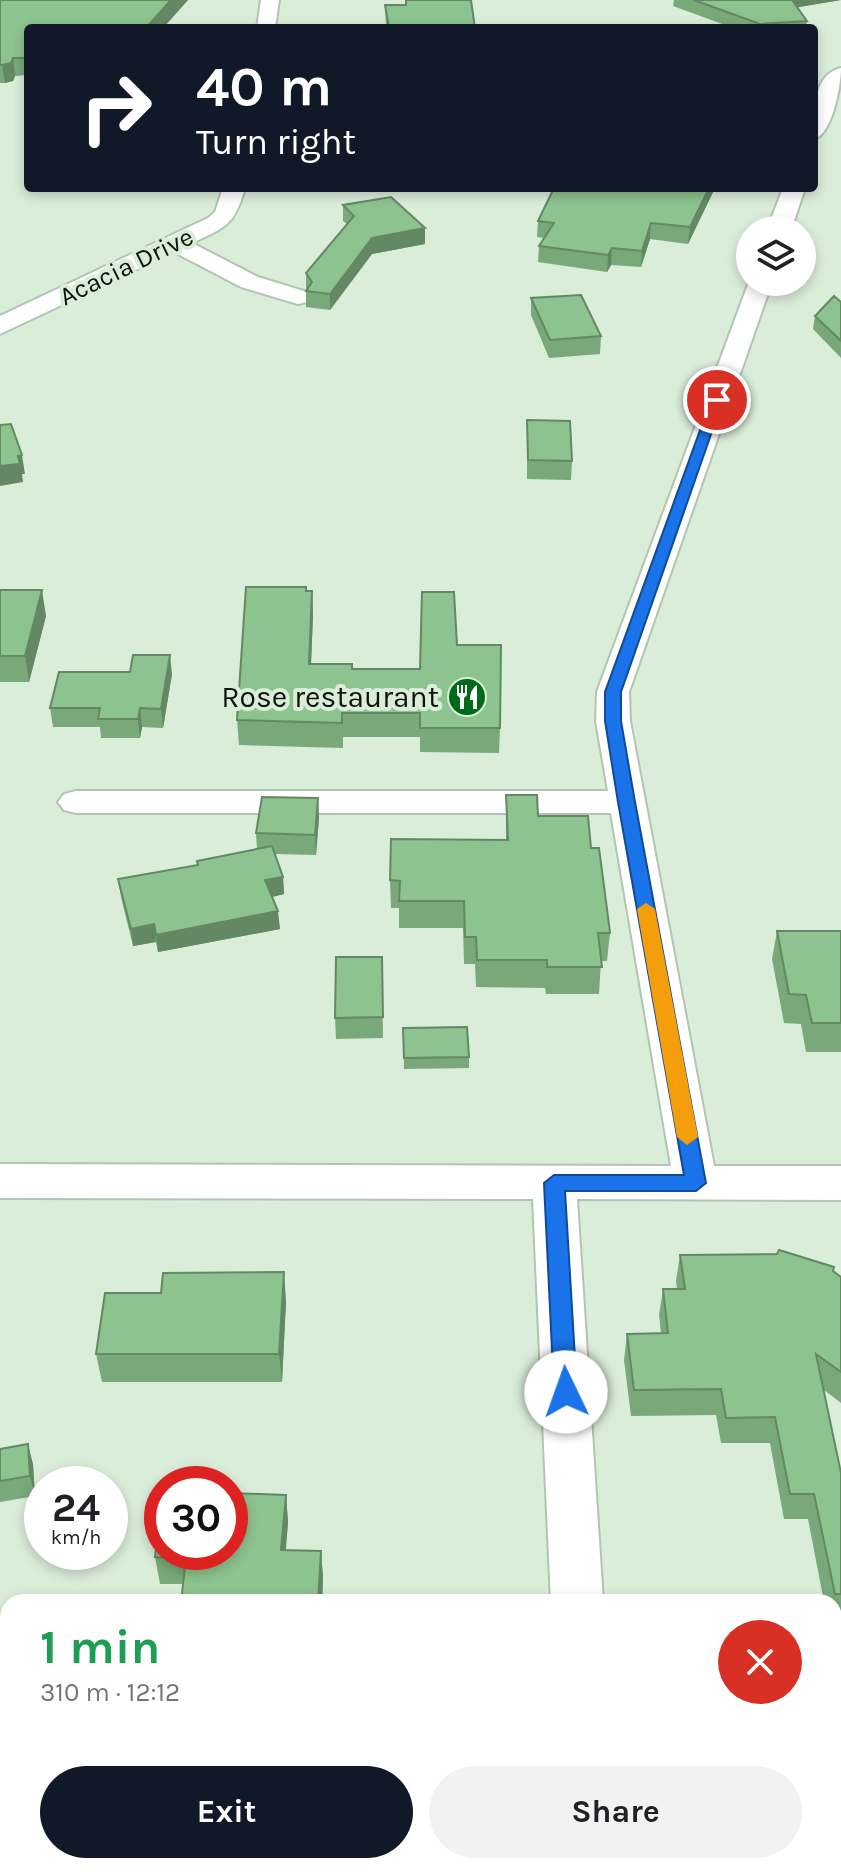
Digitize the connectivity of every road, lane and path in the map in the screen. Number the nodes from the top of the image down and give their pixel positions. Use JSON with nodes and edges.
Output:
{"nodes":[{"id":1,"x":270,"y":0,"type":"edge"},
{"id":2,"x":267,"y":24,"type":"edge"},
{"id":3,"x":841,"y":74,"type":"edge"},
{"id":4,"x":818,"y":122,"type":"edge"},
{"id":5,"x":841,"y":127,"type":"edge"},
{"id":6,"x":818,"y":130,"type":"edge"},
{"id":7,"x":233,"y":192,"type":"edge"},
{"id":8,"x":793,"y":192,"type":"edge"},
{"id":9,"x":784,"y":216,"type":"edge"},
{"id":10,"x":175,"y":243,"type":"junction"},
{"id":11,"x":755,"y":296,"type":"edge"},
{"id":12,"x":298,"y":297,"type":"dead end"},
{"id":13,"x":0,"y":326,"type":"edge"},
{"id":14,"x":76,"y":802,"type":"dead end"},
{"id":15,"x":627,"y":802,"type":"junction"},
{"id":16,"x":0,"y":1181,"type":"edge"},
{"id":17,"x":554,"y":1183,"type":"junction"},
{"id":18,"x":696,"y":1183,"type":"junction"},
{"id":19,"x":841,"y":1183,"type":"edge"},
{"id":20,"x":577,"y":1594,"type":"edge"}],
"edges":[{"from":1,"to":2,"type":"street"},
{"from":3,"to":4,"type":"street"},
{"from":5,"to":6,"type":"street"},
{"from":7,"to":10,"type":"street","name":"Acacia Drive"},
{"from":8,"to":9,"type":"street"},
{"from":10,"to":12,"type":"street"},
{"from":10,"to":13,"type":"street","name":"Acacia Drive"},
{"from":11,"to":15,"type":"street"},
{"from":14,"to":15,"type":"street"},
{"from":15,"to":18,"type":"street"},
{"from":16,"to":17,"type":"street"},
{"from":17,"to":18,"type":"street"},
{"from":17,"to":20,"type":"street"},
{"from":18,"to":19,"type":"street"}]}
